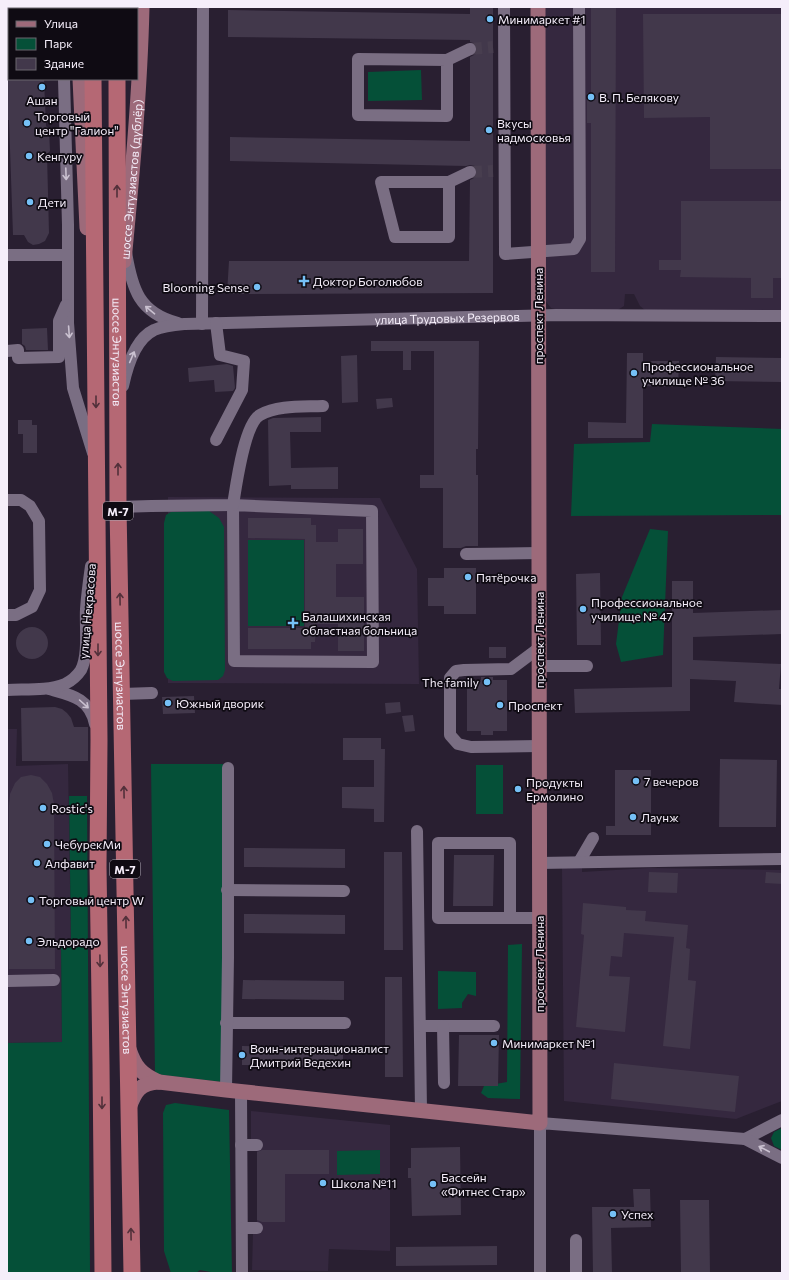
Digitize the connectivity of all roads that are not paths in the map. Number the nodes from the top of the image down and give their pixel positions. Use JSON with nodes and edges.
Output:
{"nodes":[{"id":1,"x":142,"y":7,"type":"edge"},
{"id":2,"x":203,"y":7,"type":"edge"},
{"id":3,"x":504,"y":7,"type":"edge"},
{"id":4,"x":538,"y":7,"type":"edge"},
{"id":5,"x":579,"y":7,"type":"edge"},
{"id":6,"x":470,"y":48,"type":"tunnel mouth"},
{"id":7,"x":447,"y":60,"type":"junction"},
{"id":8,"x":64,"y":80,"type":"edge"},
{"id":9,"x":80,"y":80,"type":"edge"},
{"id":10,"x":93,"y":80,"type":"edge"},
{"id":11,"x":117,"y":80,"type":"edge"},
{"id":12,"x":470,"y":172,"type":"tunnel mouth"},
{"id":13,"x":449,"y":182,"type":"junction"},
{"id":14,"x":125,"y":248,"type":"junction"},
{"id":15,"x":538,"y":251,"type":"junction"},
{"id":16,"x":7,"y":255,"type":"edge"},
{"id":17,"x":68,"y":255,"type":"junction"},
{"id":18,"x":68,"y":300,"type":"junction"},
{"id":19,"x":538,"y":316,"type":"junction"},
{"id":20,"x":782,"y":316,"type":"edge"},
{"id":21,"x":185,"y":324,"type":"junction"},
{"id":22,"x":202,"y":324,"type":"junction"},
{"id":23,"x":216,"y":324,"type":"junction"},
{"id":24,"x":118,"y":328,"type":"junction"},
{"id":25,"x":7,"y":350,"type":"edge"},
{"id":26,"x":95,"y":363,"type":"junction"},
{"id":27,"x":324,"y":406,"type":"dead end"},
{"id":28,"x":118,"y":408,"type":"junction"},
{"id":29,"x":216,"y":440,"type":"dead end"},
{"id":30,"x":96,"y":464,"type":"junction"},
{"id":31,"x":7,"y":500,"type":"edge"},
{"id":32,"x":233,"y":505,"type":"junction"},
{"id":33,"x":118,"y":507,"type":"junction"},
{"id":34,"x":97,"y":513,"type":"junction"},
{"id":35,"x":538,"y":553,"type":"junction"},
{"id":36,"x":466,"y":554,"type":"dead end"},
{"id":37,"x":7,"y":615,"type":"edge"},
{"id":38,"x":538,"y":648,"type":"junction"},
{"id":39,"x":539,"y":666,"type":"junction"},
{"id":40,"x":587,"y":666,"type":"dead end"},
{"id":41,"x":49,"y":689,"type":"junction"},
{"id":42,"x":7,"y":690,"type":"edge"},
{"id":43,"x":152,"y":693,"type":"dead end"},
{"id":44,"x":122,"y":694,"type":"junction"},
{"id":45,"x":99,"y":740,"type":"junction"},
{"id":46,"x":539,"y":746,"type":"junction"},
{"id":47,"x":228,"y":768,"type":"dead end"},
{"id":48,"x":417,"y":831,"type":"dead end"},
{"id":49,"x":593,"y":838,"type":"dead end"},
{"id":50,"x":782,"y":859,"type":"edge"},
{"id":51,"x":579,"y":862,"type":"junction"},
{"id":52,"x":539,"y":863,"type":"junction"},
{"id":53,"x":228,"y":890,"type":"junction"},
{"id":54,"x":344,"y":891,"type":"dead end"},
{"id":55,"x":510,"y":918,"type":"junction"},
{"id":56,"x":539,"y":918,"type":"junction"},
{"id":57,"x":54,"y":980,"type":"dead end"},
{"id":58,"x":7,"y":981,"type":"edge"},
{"id":59,"x":226,"y":1023,"type":"junction"},
{"id":60,"x":345,"y":1023,"type":"dead end"},
{"id":61,"x":420,"y":1026,"type":"junction"},
{"id":62,"x":444,"y":1026,"type":"junction"},
{"id":63,"x":494,"y":1026,"type":"dead end"},
{"id":64,"x":128,"y":1045,"type":"junction"},
{"id":65,"x":159,"y":1082,"type":"junction"},
{"id":66,"x":444,"y":1083,"type":"dead end"},
{"id":67,"x":226,"y":1090,"type":"junction"},
{"id":68,"x":241,"y":1092,"type":"junction"},
{"id":69,"x":129,"y":1108,"type":"junction"},
{"id":70,"x":422,"y":1110,"type":"junction"},
{"id":71,"x":782,"y":1120,"type":"edge"},
{"id":72,"x":540,"y":1123,"type":"junction"},
{"id":73,"x":745,"y":1139,"type":"junction"},
{"id":74,"x":241,"y":1145,"type":"junction"},
{"id":75,"x":257,"y":1145,"type":"dead end"},
{"id":76,"x":782,"y":1158,"type":"edge"},
{"id":77,"x":242,"y":1228,"type":"junction"},
{"id":78,"x":257,"y":1228,"type":"dead end"},
{"id":79,"x":576,"y":1240,"type":"dead end"},
{"id":80,"x":103,"y":1273,"type":"edge"},
{"id":81,"x":132,"y":1273,"type":"edge"},
{"id":82,"x":242,"y":1273,"type":"edge"},
{"id":83,"x":540,"y":1273,"type":"edge"},
{"id":84,"x":576,"y":1273,"type":"edge"}],
"edges":[{"from":1,"to":14,"type":"main road","name":"шоссе Энтузиастов (дублёр)"},
{"from":2,"to":22,"type":"street"},
{"from":3,"to":15,"type":"street"},
{"from":4,"to":15,"type":"main road","name":"проспект Ленина"},
{"from":5,"to":15,"type":"street"},
{"from":6,"to":7,"type":"street"},
{"from":7,"to":7,"type":"street"},
{"from":8,"to":17,"type":"street","one_way":true},
{"from":9,"to":26,"type":"main road"},
{"from":10,"to":26,"type":"highway","name":"шоссе Энтузиастов","number":"М-7"},
{"from":24,"to":11,"type":"highway","name":"шоссе Энтузиастов","number":"М-7","one_way":true},
{"from":12,"to":13,"type":"street"},
{"from":13,"to":13,"type":"street"},
{"from":21,"to":14,"type":"street","name":"улица Трудовых Резервов","one_way":true},
{"from":14,"to":24,"type":"main road","name":"шоссе Энтузиастов (дублёр)"},
{"from":15,"to":19,"type":"main road","name":"проспект Ленина"},
{"from":16,"to":17,"type":"street"},
{"from":17,"to":18,"type":"street"},
{"from":18,"to":25,"type":"street"},
{"from":18,"to":30,"type":"street","one_way":true},
{"from":19,"to":20,"type":"street","name":"улица Трудовых Резервов"},
{"from":19,"to":23,"type":"street","name":"улица Трудовых Резервов"},
{"from":19,"to":35,"type":"main road","name":"проспект Ленина"},
{"from":21,"to":22,"type":"street","name":"улица Трудовых Резервов"},
{"from":28,"to":21,"type":"street","name":"улица Трудовых Резервов","one_way":true},
{"from":22,"to":23,"type":"street","name":"улица Трудовых Резервов"},
{"from":23,"to":29,"type":"street"},
{"from":24,"to":28,"type":"highway","name":"шоссе Энтузиастов","number":"М-7"},
{"from":26,"to":30,"type":"highway","name":"шоссе Энтузиастов","number":"М-7","one_way":true},
{"from":27,"to":32,"type":"street"},
{"from":33,"to":28,"type":"highway","name":"шоссе Энтузиастов","number":"М-7","one_way":true},
{"from":30,"to":34,"type":"highway","name":"шоссе Энтузиастов","number":"М-7"},
{"from":31,"to":37,"type":"street"},
{"from":32,"to":32,"type":"street"},
{"from":32,"to":33,"type":"street"},
{"from":44,"to":33,"type":"highway","name":"шоссе Энтузиастов","number":"М-7","one_way":true},
{"from":34,"to":41,"type":"street","name":"улица Некрасова"},
{"from":34,"to":45,"type":"highway","name":"шоссе Энтузиастов","number":"М-7","one_way":true},
{"from":35,"to":36,"type":"street"},
{"from":35,"to":38,"type":"main road","name":"проспект Ленина"},
{"from":38,"to":39,"type":"main road","name":"проспект Ленина"},
{"from":38,"to":46,"type":"street"},
{"from":39,"to":40,"type":"street"},
{"from":39,"to":46,"type":"main road","name":"проспект Ленина"},
{"from":41,"to":42,"type":"street","name":"улица Некрасова"},
{"from":41,"to":45,"type":"street","name":"улица Некрасова","one_way":true},
{"from":43,"to":44,"type":"street"},
{"from":64,"to":44,"type":"highway","name":"шоссе Энтузиастов","number":"М-7","one_way":true},
{"from":45,"to":80,"type":"highway","name":"шоссе Энтузиастов","number":"М-7","one_way":true},
{"from":46,"to":52,"type":"main road","name":"проспект Ленина"},
{"from":47,"to":53,"type":"street"},
{"from":48,"to":61,"type":"street"},
{"from":49,"to":51,"type":"street"},
{"from":50,"to":51,"type":"street"},
{"from":51,"to":52,"type":"street"},
{"from":52,"to":56,"type":"main road","name":"проспект Ленина"},
{"from":53,"to":54,"type":"street"},
{"from":53,"to":59,"type":"street"},
{"from":55,"to":55,"type":"street"},
{"from":55,"to":56,"type":"street"},
{"from":56,"to":72,"type":"main road","name":"проспект Ленина"},
{"from":57,"to":58,"type":"street"},
{"from":59,"to":60,"type":"street"},
{"from":59,"to":67,"type":"street"},
{"from":61,"to":62,"type":"street"},
{"from":61,"to":70,"type":"street"},
{"from":62,"to":63,"type":"street"},
{"from":62,"to":66,"type":"street"},
{"from":64,"to":65,"type":"main road"},
{"from":64,"to":69,"type":"highway","name":"шоссе Энтузиастов","number":"М-7"},
{"from":65,"to":67,"type":"main road"},
{"from":65,"to":69,"type":"main road"},
{"from":67,"to":68,"type":"main road"},
{"from":68,"to":70,"type":"main road"},
{"from":68,"to":74,"type":"street"},
{"from":81,"to":69,"type":"highway","name":"шоссе Энтузиастов","number":"М-7","one_way":true},
{"from":70,"to":72,"type":"main road"},
{"from":71,"to":73,"type":"street"},
{"from":72,"to":73,"type":"street"},
{"from":72,"to":83,"type":"street","name":"проспект Ленина"},
{"from":76,"to":73,"type":"street","one_way":true},
{"from":74,"to":75,"type":"street"},
{"from":74,"to":77,"type":"street"},
{"from":77,"to":78,"type":"street"},
{"from":77,"to":82,"type":"street"},
{"from":79,"to":84,"type":"street"}]}
